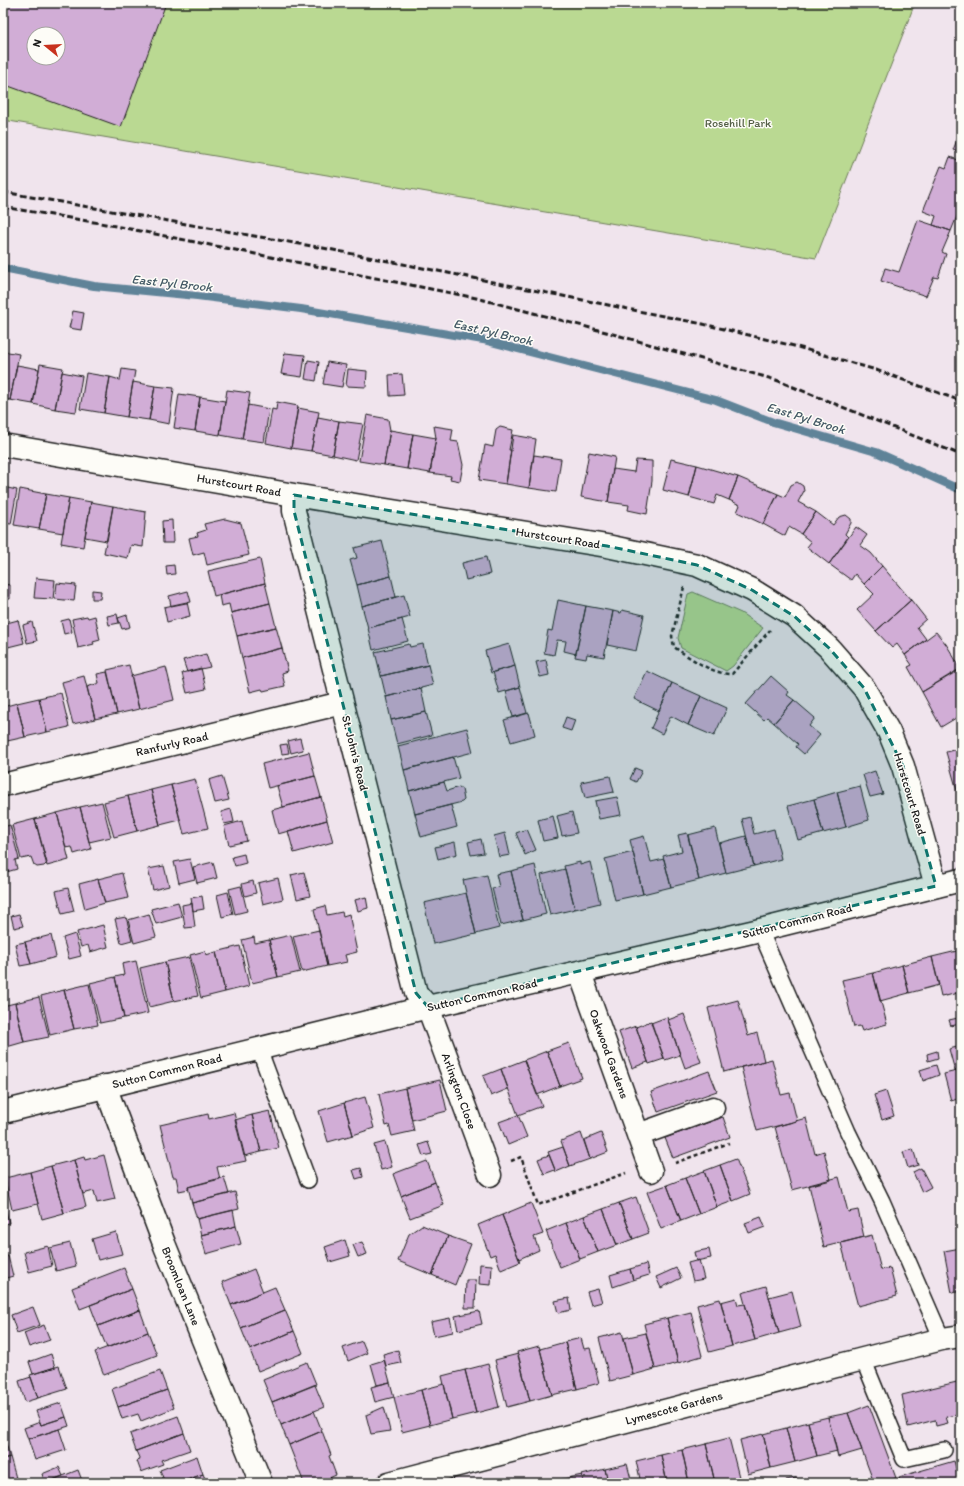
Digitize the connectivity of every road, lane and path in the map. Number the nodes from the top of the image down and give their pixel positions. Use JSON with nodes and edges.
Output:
{"nodes":[{"id":1,"x":3,"y":445,"type":"edge"},
{"id":2,"x":294,"y":495,"type":"junction"},
{"id":3,"x":684,"y":562,"type":"junction"},
{"id":4,"x":786,"y":611,"type":"junction"},
{"id":5,"x":342,"y":703,"type":"junction"},
{"id":6,"x":3,"y":785,"type":"edge"},
{"id":7,"x":961,"y":880,"type":"edge"},
{"id":8,"x":936,"y":886,"type":"junction"},
{"id":9,"x":760,"y":930,"type":"junction"},
{"id":10,"x":580,"y":973,"type":"junction"},
{"id":11,"x":428,"y":1007,"type":"junction"},
{"id":12,"x":258,"y":1049,"type":"junction"},
{"id":13,"x":105,"y":1086,"type":"junction"},
{"id":14,"x":713,"y":1108,"type":"dead end"},
{"id":15,"x":3,"y":1112,"type":"edge"},
{"id":16,"x":638,"y":1135,"type":"junction"},
{"id":17,"x":729,"y":1143,"type":"dead end"},
{"id":18,"x":651,"y":1171,"type":"junction"},
{"id":19,"x":489,"y":1172,"type":"joint"},
{"id":20,"x":308,"y":1180,"type":"dead end"},
{"id":21,"x":952,"y":1338,"type":"edge"},
{"id":22,"x":863,"y":1359,"type":"junction"},
{"id":23,"x":944,"y":1450,"type":"dead end"},
{"id":24,"x":261,"y":1483,"type":"edge"},
{"id":25,"x":389,"y":1483,"type":"edge"}],
"edges":[{"from":1,"to":2,"type":"street","name":"Hurstcourt Road"},
{"from":2,"to":3,"type":"street","name":"Hurstcourt Road"},
{"from":2,"to":5,"type":"street","name":"St. John's Road"},
{"from":3,"to":4,"type":"street","name":"Hurstcourt Road"},
{"from":3,"to":4,"type":"path"},
{"from":4,"to":8,"type":"street","name":"Hurstcourt Road"},
{"from":5,"to":6,"type":"street","name":"Ranfurly Road"},
{"from":5,"to":11,"type":"street","name":"St. John's Road"},
{"from":7,"to":8,"type":"street","name":"Sutton Common Road"},
{"from":8,"to":9,"type":"street","name":"Sutton Common Road"},
{"from":9,"to":10,"type":"street","name":"Sutton Common Road"},
{"from":9,"to":21,"type":"lane"},
{"from":10,"to":11,"type":"street","name":"Sutton Common Road"},
{"from":10,"to":16,"type":"street","name":"Oakwood Gardens"},
{"from":11,"to":12,"type":"street","name":"Sutton Common Road"},
{"from":11,"to":19,"type":"street","name":"Arlington Close"},
{"from":12,"to":13,"type":"street","name":"Sutton Common Road"},
{"from":12,"to":20,"type":"lane"},
{"from":13,"to":15,"type":"street","name":"Sutton Common Road"},
{"from":13,"to":24,"type":"street","name":"Broomloan Lane"},
{"from":14,"to":16,"type":"street"},
{"from":16,"to":18,"type":"street","name":"Oakwood Gardens"},
{"from":17,"to":18,"type":"path"},
{"from":18,"to":19,"type":"path"},
{"from":21,"to":22,"type":"street","name":"Lymescote Gardens"},
{"from":22,"to":23,"type":"lane"},
{"from":22,"to":25,"type":"street","name":"Lymescote Gardens"}]}
